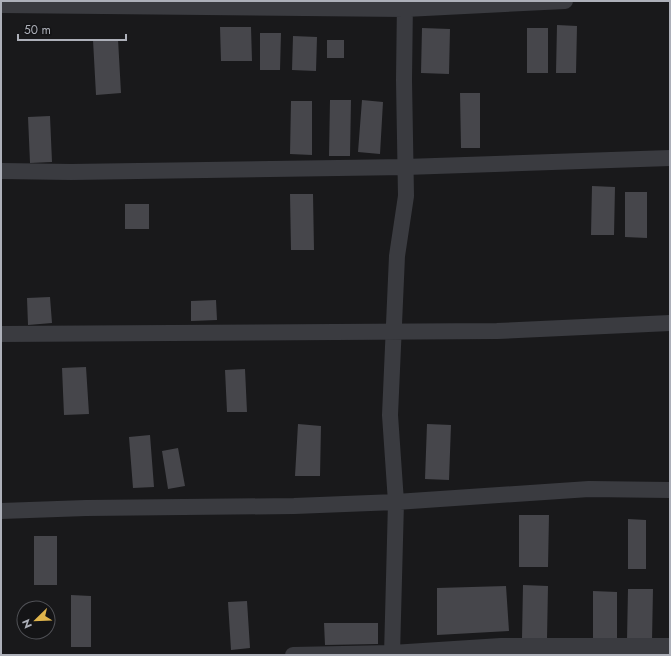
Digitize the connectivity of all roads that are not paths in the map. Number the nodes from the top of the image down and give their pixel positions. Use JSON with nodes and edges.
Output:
{"nodes":[{"id":1,"x":565,"y":1,"type":"edge"},
{"id":2,"x":1,"y":5,"type":"edge"},
{"id":3,"x":405,"y":5,"type":"edge"},
{"id":4,"x":670,"y":158,"type":"edge"},
{"id":5,"x":405,"y":167,"type":"junction"},
{"id":6,"x":1,"y":170,"type":"edge"},
{"id":7,"x":670,"y":323,"type":"edge"},
{"id":8,"x":393,"y":332,"type":"junction"},
{"id":9,"x":1,"y":334,"type":"edge"},
{"id":10,"x":670,"y":490,"type":"edge"},
{"id":11,"x":396,"y":502,"type":"junction"},
{"id":12,"x":1,"y":511,"type":"edge"},
{"id":13,"x":670,"y":646,"type":"edge"},
{"id":14,"x":392,"y":654,"type":"edge"},
{"id":15,"x":293,"y":655,"type":"edge"}],
"edges":[{"from":1,"to":3,"type":"street"},
{"from":2,"to":3,"type":"street"},
{"from":3,"to":5,"type":"street"},
{"from":4,"to":5,"type":"street"},
{"from":5,"to":6,"type":"street"},
{"from":5,"to":8,"type":"street"},
{"from":7,"to":8,"type":"street"},
{"from":8,"to":9,"type":"street"},
{"from":8,"to":11,"type":"street"},
{"from":10,"to":11,"type":"street"},
{"from":11,"to":12,"type":"street"},
{"from":11,"to":14,"type":"street"},
{"from":13,"to":14,"type":"street"},
{"from":14,"to":15,"type":"street"}]}
